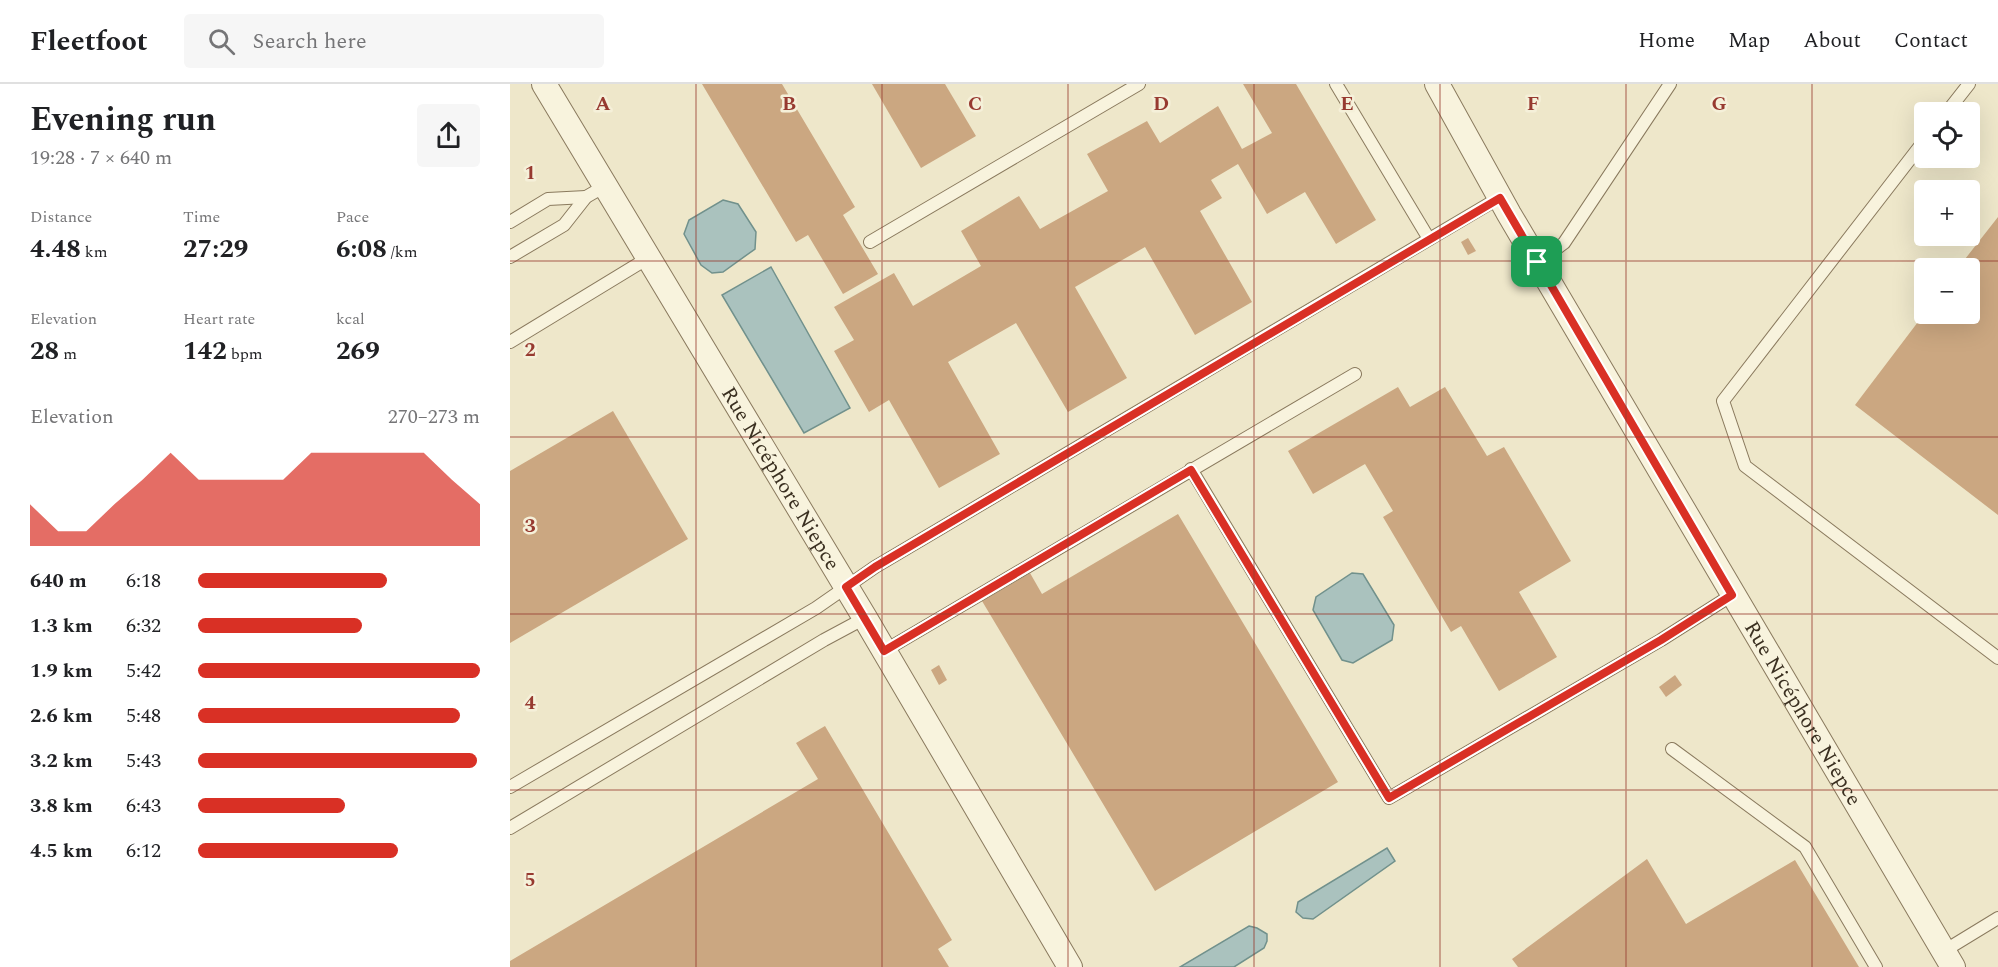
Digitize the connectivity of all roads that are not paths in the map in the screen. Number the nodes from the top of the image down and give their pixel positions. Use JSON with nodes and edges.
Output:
{"nodes":[{"id":1,"x":544,"y":84,"type":"edge"},
{"id":2,"x":1139,"y":84,"type":"edge"},
{"id":3,"x":1336,"y":84,"type":"edge"},
{"id":4,"x":1437,"y":84,"type":"edge"},
{"id":5,"x":1670,"y":84,"type":"edge"},
{"id":6,"x":1969,"y":84,"type":"edge"},
{"id":7,"x":1955,"y":102,"type":"edge"},
{"id":8,"x":1914,"y":154,"type":"edge"},
{"id":9,"x":595,"y":192,"type":"junction"},
{"id":10,"x":1500,"y":198,"type":"junction"},
{"id":11,"x":510,"y":222,"type":"edge"},
{"id":12,"x":1429,"y":239,"type":"junction"},
{"id":13,"x":870,"y":242,"type":"dead end"},
{"id":14,"x":510,"y":257,"type":"edge"},
{"id":15,"x":648,"y":258,"type":"junction"},
{"id":16,"x":1537,"y":262,"type":"junction"},
{"id":17,"x":510,"y":342,"type":"edge"},
{"id":18,"x":1355,"y":374,"type":"dead end"},
{"id":19,"x":1191,"y":470,"type":"junction"},
{"id":20,"x":846,"y":587,"type":"junction"},
{"id":21,"x":1732,"y":595,"type":"junction"},
{"id":22,"x":865,"y":618,"type":"junction"},
{"id":23,"x":884,"y":651,"type":"junction"},
{"id":24,"x":1998,"y":658,"type":"edge"},
{"id":25,"x":1672,"y":749,"type":"dead end"},
{"id":26,"x":510,"y":787,"type":"edge"},
{"id":27,"x":510,"y":828,"type":"edge"},
{"id":28,"x":1998,"y":918,"type":"edge"},
{"id":29,"x":1949,"y":959,"type":"edge"},
{"id":30,"x":1070,"y":967,"type":"edge"},
{"id":31,"x":1876,"y":967,"type":"edge"}],
"edges":[{"from":1,"to":9,"type":"street","name":"Rue Nicéphore Niepce"},
{"from":2,"to":13,"type":"lane"},
{"from":3,"to":12,"type":"lane"},
{"from":4,"to":10,"type":"street","name":"Rue Nicéphore Niepce"},
{"from":5,"to":16,"type":"lane"},
{"from":6,"to":7,"type":"lane"},
{"from":8,"to":24,"type":"lane"},
{"from":9,"to":11,"type":"lane"},
{"from":9,"to":14,"type":"lane"},
{"from":9,"to":15,"type":"street","name":"Rue Nicéphore Niepce"},
{"from":10,"to":12,"type":"lane"},
{"from":10,"to":16,"type":"street","name":"Rue Nicéphore Niepce"},
{"from":12,"to":20,"type":"lane"},
{"from":15,"to":17,"type":"lane"},
{"from":15,"to":20,"type":"street","name":"Rue Nicéphore Niepce"},
{"from":16,"to":21,"type":"street","name":"Rue Nicéphore Niepce"},
{"from":18,"to":19,"type":"lane"},
{"from":19,"to":21,"type":"lane"},
{"from":19,"to":23,"type":"lane"},
{"from":20,"to":22,"type":"street","name":"Rue Nicéphore Niepce"},
{"from":20,"to":26,"type":"lane"},
{"from":21,"to":29,"type":"street","name":"Rue Nicéphore Niepce"},
{"from":22,"to":23,"type":"street","name":"Rue Nicéphore Niepce"},
{"from":22,"to":27,"type":"lane"},
{"from":23,"to":30,"type":"street","name":"Rue Nicéphore Niepce"},
{"from":25,"to":31,"type":"lane"},
{"from":28,"to":29,"type":"lane"}]}
